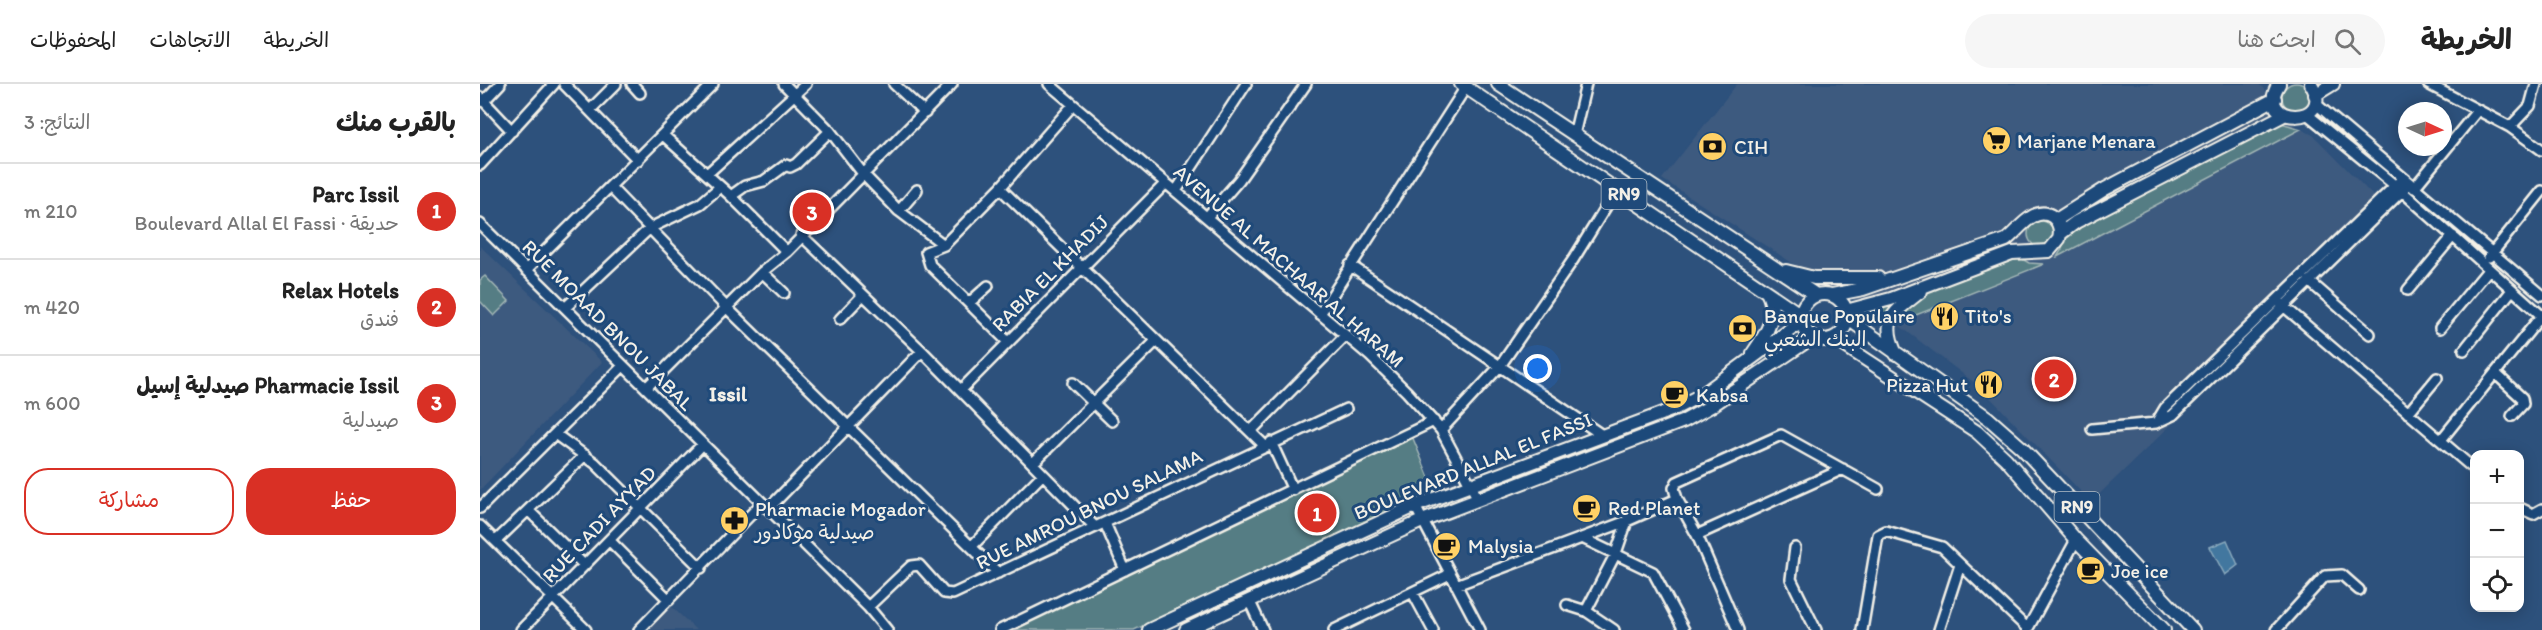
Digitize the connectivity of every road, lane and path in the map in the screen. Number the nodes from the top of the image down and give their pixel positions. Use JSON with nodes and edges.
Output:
{"nodes":[{"id":1,"x":500,"y":84,"type":"edge"},
{"id":2,"x":554,"y":84,"type":"edge"},
{"id":3,"x":564,"y":84,"type":"edge"},
{"id":4,"x":616,"y":84,"type":"edge"},
{"id":5,"x":632,"y":84,"type":"edge"},
{"id":6,"x":713,"y":84,"type":"edge"},
{"id":7,"x":784,"y":84,"type":"edge"},
{"id":8,"x":806,"y":84,"type":"edge"},
{"id":9,"x":894,"y":84,"type":"edge"},
{"id":10,"x":952,"y":84,"type":"edge"},
{"id":11,"x":1049,"y":84,"type":"edge"},
{"id":12,"x":1246,"y":84,"type":"edge"},
{"id":13,"x":1306,"y":84,"type":"edge"},
{"id":14,"x":1498,"y":84,"type":"edge"},
{"id":15,"x":1586,"y":84,"type":"edge"},
{"id":16,"x":2279,"y":84,"type":"edge"},
{"id":17,"x":2333,"y":84,"type":"edge"},
{"id":18,"x":2428,"y":84,"type":"edge"},
{"id":19,"x":1464,"y":86,"type":"edge"},
{"id":20,"x":2537,"y":89,"type":"edge"},
{"id":21,"x":640,"y":93,"type":"dead end"},
{"id":22,"x":2314,"y":94,"type":"edge"},
{"id":23,"x":796,"y":95,"type":"junction"},
{"id":24,"x":482,"y":99,"type":"edge"},
{"id":25,"x":2274,"y":99,"type":"junction"},
{"id":26,"x":1073,"y":105,"type":"junction"},
{"id":27,"x":590,"y":110,"type":"junction"},
{"id":28,"x":2477,"y":111,"type":"junction"},
{"id":29,"x":925,"y":113,"type":"junction"},
{"id":30,"x":2307,"y":114,"type":"junction"},
{"id":31,"x":2284,"y":115,"type":"junction"},
{"id":32,"x":2510,"y":127,"type":"junction"},
{"id":33,"x":513,"y":131,"type":"junction"},
{"id":34,"x":830,"y":131,"type":"junction"},
{"id":35,"x":663,"y":135,"type":"junction"},
{"id":36,"x":1574,"y":135,"type":"junction"},
{"id":37,"x":2542,"y":150,"type":"edge"},
{"id":38,"x":638,"y":160,"type":"junction"},
{"id":39,"x":481,"y":162,"type":"edge"},
{"id":40,"x":707,"y":174,"type":"junction"},
{"id":41,"x":864,"y":175,"type":"junction"},
{"id":42,"x":1166,"y":183,"type":"junction"},
{"id":43,"x":2405,"y":186,"type":"junction"},
{"id":44,"x":720,"y":187,"type":"junction"},
{"id":45,"x":611,"y":188,"type":"junction"},
{"id":46,"x":1000,"y":188,"type":"junction"},
{"id":47,"x":1617,"y":189,"type":"junction"},
{"id":48,"x":917,"y":190,"type":"dead end"},
{"id":49,"x":1176,"y":191,"type":"junction"},
{"id":50,"x":2542,"y":191,"type":"edge"},
{"id":51,"x":731,"y":196,"type":"junction"},
{"id":52,"x":899,"y":211,"type":"junction"},
{"id":53,"x":1207,"y":217,"type":"junction"},
{"id":54,"x":2056,"y":220,"type":"junction"},
{"id":55,"x":480,"y":224,"type":"edge"},
{"id":56,"x":650,"y":228,"type":"junction"},
{"id":57,"x":2022,"y":228,"type":"junction"},
{"id":58,"x":2060,"y":234,"type":"junction"},
{"id":59,"x":801,"y":235,"type":"junction"},
{"id":60,"x":2453,"y":236,"type":"junction"},
{"id":61,"x":944,"y":245,"type":"junction"},
{"id":62,"x":787,"y":252,"type":"junction"},
{"id":63,"x":2036,"y":252,"type":"junction"},
{"id":64,"x":2492,"y":254,"type":"junction"},
{"id":65,"x":1350,"y":266,"type":"junction"},
{"id":66,"x":1771,"y":266,"type":"junction"},
{"id":67,"x":2486,"y":266,"type":"junction"},
{"id":68,"x":1081,"y":267,"type":"junction"},
{"id":69,"x":526,"y":270,"type":"junction"},
{"id":70,"x":762,"y":272,"type":"junction"},
{"id":71,"x":1909,"y":273,"type":"junction"},
{"id":72,"x":2309,"y":281,"type":"junction"},
{"id":73,"x":1931,"y":283,"type":"junction"},
{"id":74,"x":988,"y":286,"type":"dead end"},
{"id":75,"x":2408,"y":290,"type":"dead end"},
{"id":76,"x":2512,"y":290,"type":"junction"},
{"id":77,"x":1766,"y":291,"type":"junction"},
{"id":78,"x":784,"y":293,"type":"dead end"},
{"id":79,"x":863,"y":295,"type":"junction"},
{"id":80,"x":1816,"y":295,"type":"junction"},
{"id":81,"x":1832,"y":295,"type":"junction"},
{"id":82,"x":2542,"y":295,"type":"edge"},
{"id":83,"x":969,"y":303,"type":"junction"},
{"id":84,"x":2280,"y":303,"type":"junction"},
{"id":85,"x":565,"y":308,"type":"junction"},
{"id":86,"x":726,"y":308,"type":"junction"},
{"id":87,"x":1320,"y":314,"type":"junction"},
{"id":88,"x":1847,"y":315,"type":"junction"},
{"id":89,"x":2542,"y":315,"type":"edge"},
{"id":90,"x":1801,"y":318,"type":"junction"},
{"id":91,"x":840,"y":319,"type":"dead end"},
{"id":92,"x":2440,"y":328,"type":"dead end"},
{"id":93,"x":2370,"y":334,"type":"dead end"},
{"id":94,"x":1345,"y":336,"type":"junction"},
{"id":95,"x":1813,"y":338,"type":"junction"},
{"id":96,"x":1833,"y":338,"type":"junction"},
{"id":97,"x":1007,"y":341,"type":"junction"},
{"id":98,"x":1155,"y":342,"type":"junction"},
{"id":99,"x":2463,"y":350,"type":"dead end"},
{"id":100,"x":922,"y":351,"type":"junction"},
{"id":101,"x":1896,"y":355,"type":"junction"},
{"id":102,"x":1746,"y":363,"type":"junction"},
{"id":103,"x":623,"y":366,"type":"junction"},
{"id":104,"x":1500,"y":366,"type":"junction"},
{"id":105,"x":2495,"y":373,"type":"junction"},
{"id":106,"x":2437,"y":378,"type":"dead end"},
{"id":107,"x":1073,"y":383,"type":"dead end"},
{"id":108,"x":646,"y":388,"type":"junction"},
{"id":109,"x":961,"y":390,"type":"junction"},
{"id":110,"x":1094,"y":403,"type":"junction"},
{"id":111,"x":1346,"y":409,"type":"dead end"},
{"id":112,"x":2408,"y":413,"type":"junction"},
{"id":113,"x":2512,"y":416,"type":"dead end"},
{"id":114,"x":1112,"y":420,"type":"dead end"},
{"id":115,"x":1434,"y":421,"type":"junction"},
{"id":116,"x":849,"y":428,"type":"junction"},
{"id":117,"x":2092,"y":429,"type":"dead end"},
{"id":118,"x":1441,"y":430,"type":"junction"},
{"id":119,"x":1251,"y":431,"type":"junction"},
{"id":120,"x":555,"y":434,"type":"junction"},
{"id":121,"x":1602,"y":435,"type":"junction"},
{"id":122,"x":2441,"y":440,"type":"junction"},
{"id":123,"x":703,"y":444,"type":"junction"},
{"id":124,"x":1267,"y":444,"type":"junction"},
{"id":125,"x":585,"y":455,"type":"junction"},
{"id":126,"x":1033,"y":463,"type":"junction"},
{"id":127,"x":2470,"y":465,"type":"edge"},
{"id":128,"x":1843,"y":469,"type":"junction"},
{"id":129,"x":1043,"y":474,"type":"junction"},
{"id":130,"x":1470,"y":484,"type":"junction"},
{"id":131,"x":1878,"y":489,"type":"dead end"},
{"id":132,"x":1293,"y":490,"type":"junction"},
{"id":133,"x":1478,"y":498,"type":"junction"},
{"id":134,"x":1677,"y":499,"type":"junction"},
{"id":135,"x":640,"y":506,"type":"junction"},
{"id":136,"x":765,"y":506,"type":"junction"},
{"id":137,"x":1415,"y":506,"type":"junction"},
{"id":138,"x":480,"y":508,"type":"edge"},
{"id":139,"x":2542,"y":509,"type":"edge"},
{"id":140,"x":528,"y":510,"type":"junction"},
{"id":141,"x":2524,"y":510,"type":"edge"},
{"id":142,"x":1422,"y":521,"type":"junction"},
{"id":143,"x":1627,"y":521,"type":"junction"},
{"id":144,"x":1105,"y":523,"type":"junction"},
{"id":145,"x":480,"y":526,"type":"edge"},
{"id":146,"x":1095,"y":527,"type":"junction"},
{"id":147,"x":1696,"y":535,"type":"junction"},
{"id":148,"x":1582,"y":538,"type":"junction"},
{"id":149,"x":609,"y":540,"type":"junction"},
{"id":150,"x":2076,"y":540,"type":"junction"},
{"id":151,"x":496,"y":541,"type":"junction"},
{"id":152,"x":972,"y":546,"type":"junction"},
{"id":153,"x":1795,"y":548,"type":"dead end"},
{"id":154,"x":1616,"y":553,"type":"junction"},
{"id":155,"x":584,"y":565,"type":"junction"},
{"id":156,"x":1960,"y":565,"type":"junction"},
{"id":157,"x":701,"y":568,"type":"junction"},
{"id":158,"x":1125,"y":570,"type":"junction"},
{"id":159,"x":998,"y":573,"type":"junction"},
{"id":160,"x":1450,"y":574,"type":"junction"},
{"id":161,"x":1456,"y":585,"type":"junction"},
{"id":162,"x":2359,"y":590,"type":"dead end"},
{"id":163,"x":1413,"y":593,"type":"junction"},
{"id":164,"x":552,"y":597,"type":"junction"},
{"id":165,"x":669,"y":600,"type":"junction"},
{"id":166,"x":1249,"y":600,"type":"junction"},
{"id":167,"x":1567,"y":605,"type":"dead end"},
{"id":168,"x":868,"y":607,"type":"junction"},
{"id":169,"x":1586,"y":611,"type":"junction"},
{"id":170,"x":2027,"y":629,"type":"edge"},
{"id":171,"x":521,"y":630,"type":"edge"},
{"id":172,"x":586,"y":630,"type":"edge"},
{"id":173,"x":639,"y":630,"type":"edge"},
{"id":174,"x":887,"y":630,"type":"edge"},
{"id":175,"x":1000,"y":630,"type":"edge"},
{"id":176,"x":1149,"y":630,"type":"edge"},
{"id":177,"x":1186,"y":630,"type":"edge"},
{"id":178,"x":1263,"y":630,"type":"edge"},
{"id":179,"x":1334,"y":630,"type":"edge"},
{"id":180,"x":1433,"y":630,"type":"edge"},
{"id":181,"x":1480,"y":630,"type":"edge"},
{"id":182,"x":1614,"y":630,"type":"edge"},
{"id":183,"x":1684,"y":630,"type":"edge"},
{"id":184,"x":1738,"y":630,"type":"edge"},
{"id":185,"x":1816,"y":630,"type":"edge"},
{"id":186,"x":1862,"y":630,"type":"edge"},
{"id":187,"x":1939,"y":630,"type":"edge"},
{"id":188,"x":2164,"y":630,"type":"edge"},
{"id":189,"x":2193,"y":630,"type":"edge"},
{"id":190,"x":2276,"y":630,"type":"edge"}],
"edges":[{"from":1,"to":24,"type":"street"},
{"from":2,"to":33,"type":"street"},
{"from":3,"to":27,"type":"street"},
{"from":4,"to":27,"type":"street"},
{"from":5,"to":21,"type":"street"},
{"from":6,"to":35,"type":"street"},
{"from":7,"to":23,"type":"street"},
{"from":8,"to":23,"type":"street"},
{"from":9,"to":29,"type":"street"},
{"from":10,"to":29,"type":"street"},
{"from":11,"to":26,"type":"street","name":"AVENUE AL MACHAAR AL HARAM"},
{"from":12,"to":49,"type":"street"},
{"from":13,"to":53,"type":"street"},
{"from":14,"to":36,"type":"main road","number":"RN9"},
{"from":15,"to":36,"type":"street"},
{"from":16,"to":25,"type":"main road"},
{"from":17,"to":22,"type":"main road"},
{"from":18,"to":28,"type":"street"},
{"from":19,"to":47,"type":"main road","number":"RN9"},
{"from":19,"to":65,"type":"street"},
{"from":20,"to":32,"type":"street"},
{"from":22,"to":30,"type":"main road"},
{"from":22,"to":43,"type":"street"},
{"from":23,"to":34,"type":"street"},
{"from":23,"to":40,"type":"street"},
{"from":24,"to":33,"type":"street"},
{"from":25,"to":31,"type":"main road"},
{"from":25,"to":54,"type":"main road"},
{"from":26,"to":42,"type":"street","name":"AVENUE AL MACHAAR AL HARAM"},
{"from":26,"to":46,"type":"street"},
{"from":27,"to":38,"type":"street"},
{"from":28,"to":32,"type":"street"},
{"from":28,"to":43,"type":"street"},
{"from":29,"to":41,"type":"street"},
{"from":30,"to":31,"type":"main road"},
{"from":30,"to":43,"type":"street"},
{"from":31,"to":58,"type":"main road"},
{"from":32,"to":37,"type":"street"},
{"from":33,"to":39,"type":"street"},
{"from":34,"to":41,"type":"street"},
{"from":34,"to":51,"type":"street"},
{"from":35,"to":38,"type":"street"},
{"from":35,"to":40,"type":"street"},
{"from":36,"to":66,"type":"main road","number":"RN9"},
{"from":38,"to":45,"type":"street"},
{"from":40,"to":44,"type":"street"},
{"from":41,"to":52,"type":"street"},
{"from":41,"to":59,"type":"street"},
{"from":42,"to":49,"type":"street","name":"AVENUE AL MACHAAR AL HARAM"},
{"from":42,"to":68,"type":"street","name":"RABIA EL KHADIJ"},
{"from":43,"to":60,"type":"street"},
{"from":43,"to":64,"type":"street"},
{"from":43,"to":72,"type":"street"},
{"from":43,"to":84,"type":"street"},
{"from":44,"to":51,"type":"street"},
{"from":44,"to":56,"type":"street"},
{"from":45,"to":56,"type":"street"},
{"from":45,"to":69,"type":"street"},
{"from":46,"to":61,"type":"street"},
{"from":46,"to":68,"type":"street"},
{"from":47,"to":77,"type":"main road","number":"RN9"},
{"from":47,"to":104,"type":"street"},
{"from":48,"to":52,"type":"street"},
{"from":49,"to":53,"type":"street","name":"AVENUE AL MACHAAR AL HARAM"},
{"from":50,"to":64,"type":"street"},
{"from":51,"to":62,"type":"street"},
{"from":52,"to":61,"type":"street"},
{"from":53,"to":87,"type":"street","name":"AVENUE AL MACHAAR AL HARAM"},
{"from":54,"to":57,"type":"main road"},
{"from":54,"to":58,"type":"main road"},
{"from":55,"to":69,"type":"street","name":"RUE MOAAD BNOU JABAL"},
{"from":56,"to":85,"type":"street"},
{"from":56,"to":86,"type":"street"},
{"from":57,"to":63,"type":"main road"},
{"from":57,"to":71,"type":"main road"},
{"from":58,"to":63,"type":"main road"},
{"from":59,"to":62,"type":"street"},
{"from":59,"to":79,"type":"street"},
{"from":60,"to":67,"type":"street"},
{"from":60,"to":75,"type":"street"},
{"from":61,"to":83,"type":"street"},
{"from":62,"to":70,"type":"street"},
{"from":63,"to":73,"type":"main road"},
{"from":64,"to":67,"type":"street"},
{"from":64,"to":82,"type":"street"},
{"from":65,"to":87,"type":"street"},
{"from":65,"to":104,"type":"street"},
{"from":66,"to":71,"type":"main road"},
{"from":66,"to":80,"type":"main road","number":"RN9"},
{"from":67,"to":76,"type":"street"},
{"from":67,"to":92,"type":"street"},
{"from":68,"to":97,"type":"street","name":"RABIA EL KHADIJ"},
{"from":68,"to":98,"type":"street"},
{"from":69,"to":85,"type":"street","name":"RUE MOAAD BNOU JABAL"},
{"from":70,"to":78,"type":"street"},
{"from":70,"to":86,"type":"street"},
{"from":71,"to":81,"type":"main road"},
{"from":72,"to":84,"type":"street"},
{"from":72,"to":93,"type":"street"},
{"from":73,"to":88,"type":"main road"},
{"from":73,"to":101,"type":"main road"},
{"from":74,"to":83,"type":"street"},
{"from":76,"to":89,"type":"street"},
{"from":76,"to":99,"type":"street"},
{"from":77,"to":90,"type":"main road","number":"RN9"},
{"from":77,"to":102,"type":"main road"},
{"from":79,"to":91,"type":"street"},
{"from":79,"to":100,"type":"street"},
{"from":80,"to":81,"type":"main road"},
{"from":80,"to":90,"type":"main road"},
{"from":81,"to":88,"type":"main road","number":"RN9"},
{"from":83,"to":97,"type":"street"},
{"from":84,"to":112,"type":"street"},
{"from":84,"to":117,"type":"street"},
{"from":85,"to":103,"type":"street","name":"RUE MOAAD BNOU JABAL"},
{"from":86,"to":108,"type":"street"},
{"from":86,"to":116,"type":"street"},
{"from":87,"to":94,"type":"street","name":"AVENUE AL MACHAAR AL HARAM"},
{"from":88,"to":96,"type":"main road"},
{"from":88,"to":101,"type":"main road","number":"RN9"},
{"from":89,"to":105,"type":"street"},
{"from":90,"to":95,"type":"main road","number":"RN9"},
{"from":90,"to":102,"type":"main road","name":"BOULEVARD ALLAL EL FASSI"},
{"from":94,"to":115,"type":"street","name":"AVENUE AL MACHAAR AL HARAM"},
{"from":94,"to":119,"type":"street"},
{"from":95,"to":96,"type":"main road"},
{"from":95,"to":133,"type":"main road","name":"BOULEVARD ALLAL EL FASSI"},
{"from":96,"to":150,"type":"main road","number":"RN9"},
{"from":97,"to":109,"type":"street","name":"RABIA EL KHADIJ"},
{"from":98,"to":110,"type":"street"},
{"from":98,"to":119,"type":"street"},
{"from":100,"to":109,"type":"street"},
{"from":100,"to":116,"type":"street"},
{"from":101,"to":189,"type":"main road","number":"RN9"},
{"from":102,"to":121,"type":"main road","name":"BOULEVARD ALLAL EL FASSI"},
{"from":103,"to":108,"type":"street","name":"RUE MOAAD BNOU JABAL"},
{"from":103,"to":120,"type":"street"},
{"from":104,"to":118,"type":"street"},
{"from":104,"to":121,"type":"street"},
{"from":105,"to":113,"type":"street"},
{"from":105,"to":122,"type":"street"},
{"from":106,"to":112,"type":"street"},
{"from":107,"to":110,"type":"street"},
{"from":108,"to":123,"type":"street","name":"RUE MOAAD BNOU JABAL"},
{"from":109,"to":126,"type":"street"},
{"from":110,"to":114,"type":"street"},
{"from":110,"to":126,"type":"street"},
{"from":111,"to":124,"type":"street","name":"RUE AMROU BNOU SALAMA"},
{"from":112,"to":122,"type":"street"},
{"from":115,"to":118,"type":"street","name":"AVENUE AL MACHAAR AL HARAM"},
{"from":115,"to":132,"type":"street"},
{"from":116,"to":136,"type":"street"},
{"from":116,"to":152,"type":"street"},
{"from":118,"to":130,"type":"street","name":"AVENUE AL MACHAAR AL HARAM"},
{"from":119,"to":124,"type":"street"},
{"from":120,"to":125,"type":"street"},
{"from":120,"to":138,"type":"street"},
{"from":121,"to":130,"type":"main road","name":"BOULEVARD ALLAL EL FASSI"},
{"from":122,"to":127,"type":"street"},
{"from":123,"to":135,"type":"street","name":"RUE CADI AYYAD"},
{"from":123,"to":136,"type":"street","name":"RUE MOAAD BNOU JABAL"},
{"from":124,"to":132,"type":"street"},
{"from":124,"to":144,"type":"street","name":"RUE AMROU BNOU SALAMA"},
{"from":125,"to":135,"type":"street"},
{"from":125,"to":140,"type":"street"},
{"from":126,"to":129,"type":"street"},
{"from":128,"to":131,"type":"street"},
{"from":128,"to":134,"type":"street"},
{"from":128,"to":147,"type":"street"},
{"from":129,"to":146,"type":"street"},
{"from":129,"to":152,"type":"street"},
{"from":130,"to":133,"type":"street","name":"AVENUE AL MACHAAR AL HARAM"},
{"from":130,"to":137,"type":"main road","name":"BOULEVARD ALLAL EL FASSI"},
{"from":132,"to":158,"type":"street"},
{"from":133,"to":142,"type":"main road","name":"BOULEVARD ALLAL EL FASSI"},
{"from":134,"to":143,"type":"street"},
{"from":134,"to":147,"type":"street"},
{"from":135,"to":149,"type":"street","name":"RUE CADI AYYAD"},
{"from":135,"to":157,"type":"street"},
{"from":136,"to":157,"type":"street"},
{"from":136,"to":168,"type":"street","name":"RUE MOAAD BNOU JABAL"},
{"from":137,"to":142,"type":"street"},
{"from":137,"to":176,"type":"main road","name":"BOULEVARD ALLAL EL FASSI"},
{"from":139,"to":141,"type":"street"},
{"from":140,"to":151,"type":"street"},
{"from":140,"to":155,"type":"street"},
{"from":142,"to":160,"type":"street"},
{"from":142,"to":166,"type":"main road","name":"BOULEVARD ALLAL EL FASSI"},
{"from":143,"to":148,"type":"street"},
{"from":143,"to":154,"type":"street"},
{"from":144,"to":146,"type":"street","name":"RUE AMROU BNOU SALAMA"},
{"from":144,"to":158,"type":"street"},
{"from":145,"to":151,"type":"street"},
{"from":146,"to":159,"type":"street","name":"RUE AMROU BNOU SALAMA"},
{"from":147,"to":184,"type":"street"},
{"from":148,"to":154,"type":"street"},
{"from":148,"to":161,"type":"street"},
{"from":149,"to":155,"type":"street","name":"RUE CADI AYYAD"},
{"from":149,"to":165,"type":"street"},
{"from":150,"to":170,"type":"street"},
{"from":150,"to":188,"type":"main road","number":"RN9"},
{"from":151,"to":164,"type":"street"},
{"from":152,"to":159,"type":"street"},
{"from":153,"to":185,"type":"street"},
{"from":154,"to":169,"type":"street"},
{"from":154,"to":183,"type":"street"},
{"from":155,"to":164,"type":"street","name":"RUE CADI AYYAD"},
{"from":156,"to":170,"type":"street"},
{"from":156,"to":186,"type":"street"},
{"from":156,"to":187,"type":"street"},
{"from":157,"to":165,"type":"street"},
{"from":158,"to":175,"type":"street"},
{"from":159,"to":168,"type":"street","name":"RUE AMROU BNOU SALAMA"},
{"from":160,"to":161,"type":"street"},
{"from":160,"to":163,"type":"street"},
{"from":161,"to":181,"type":"street"},
{"from":162,"to":190,"type":"street"},
{"from":163,"to":179,"type":"street"},
{"from":163,"to":180,"type":"street"},
{"from":164,"to":171,"type":"street","name":"RUE CADI AYYAD"},
{"from":164,"to":172,"type":"street"},
{"from":165,"to":173,"type":"street"},
{"from":166,"to":177,"type":"main road","name":"BOULEVARD ALLAL EL FASSI"},
{"from":166,"to":178,"type":"street"},
{"from":167,"to":169,"type":"street"},
{"from":168,"to":174,"type":"street","name":"RUE MOAAD BNOU JABAL"},
{"from":169,"to":182,"type":"street"}]}
